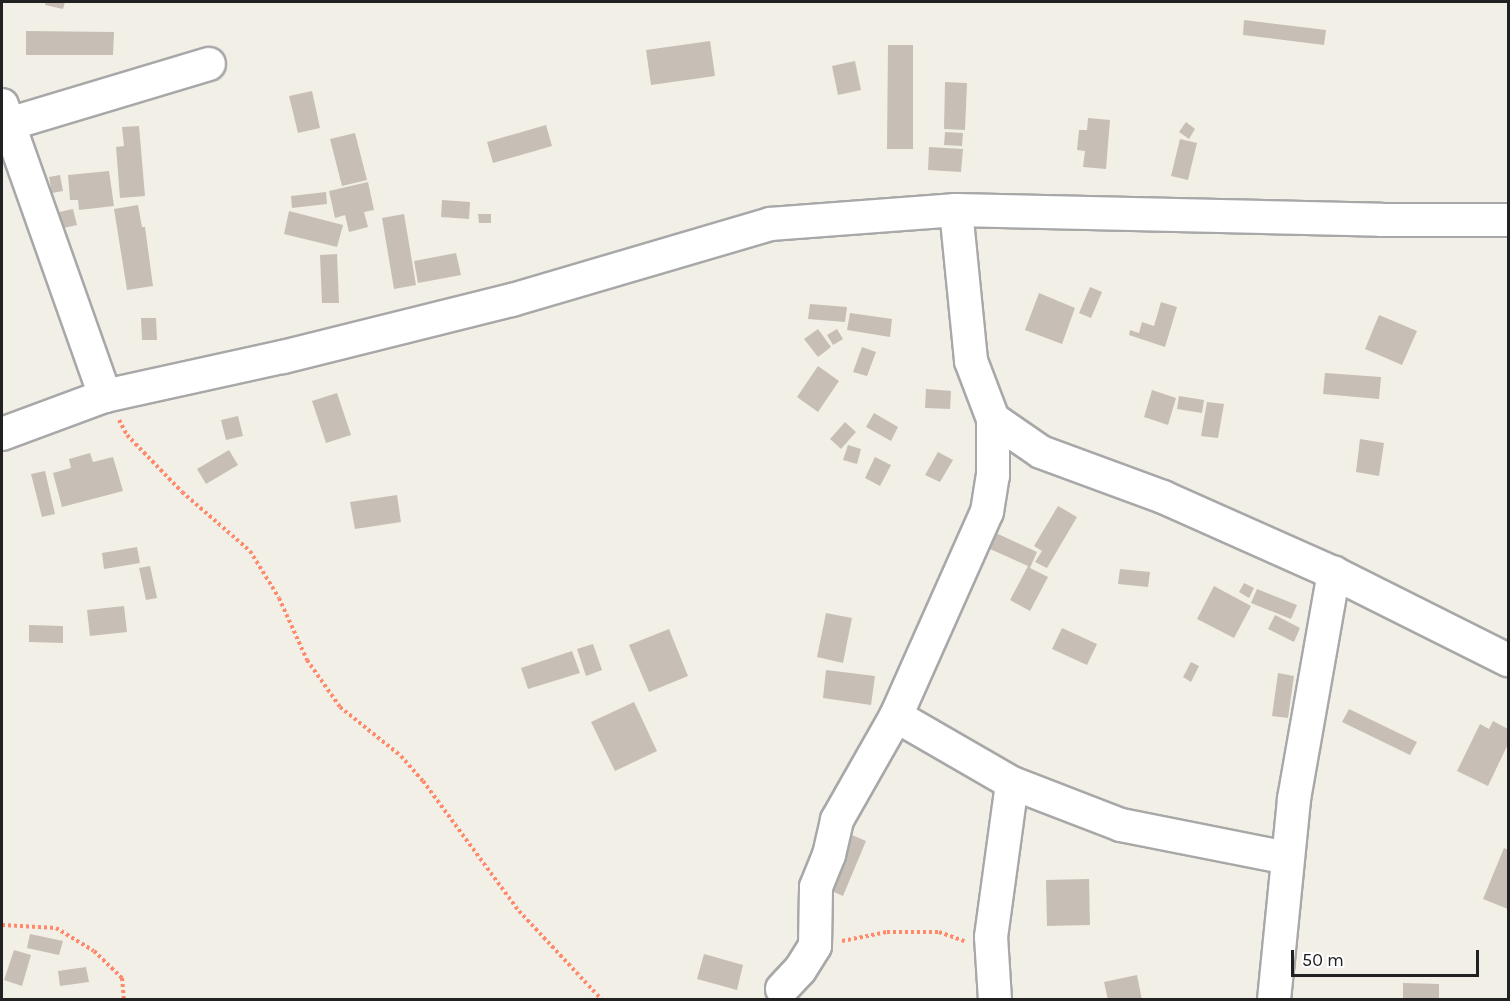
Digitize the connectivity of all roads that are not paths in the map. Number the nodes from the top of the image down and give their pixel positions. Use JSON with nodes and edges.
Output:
{"nodes":[{"id":1,"x":209,"y":63,"type":"dead end"},
{"id":2,"x":4,"y":118,"type":"edge"},
{"id":3,"x":956,"y":210,"type":"junction"},
{"id":4,"x":1509,"y":220,"type":"edge"},
{"id":5,"x":105,"y":396,"type":"junction"},
{"id":6,"x":993,"y":419,"type":"junction"},
{"id":7,"x":2,"y":434,"type":"edge"},
{"id":8,"x":1334,"y":573,"type":"junction"},
{"id":9,"x":1509,"y":660,"type":"edge"},
{"id":10,"x":896,"y":716,"type":"junction"},
{"id":11,"x":1012,"y":783,"type":"junction"},
{"id":12,"x":1287,"y":858,"type":"junction"},
{"id":13,"x":782,"y":989,"type":"dead end"},
{"id":14,"x":995,"y":999,"type":"edge"},
{"id":15,"x":1274,"y":999,"type":"edge"}],
"edges":[{"from":1,"to":2,"type":"street"},
{"from":2,"to":5,"type":"street"},
{"from":3,"to":4,"type":"street"},
{"from":3,"to":5,"type":"street"},
{"from":3,"to":6,"type":"street"},
{"from":5,"to":7,"type":"street"},
{"from":6,"to":8,"type":"street"},
{"from":6,"to":10,"type":"street"},
{"from":8,"to":9,"type":"street"},
{"from":8,"to":12,"type":"street"},
{"from":10,"to":11,"type":"street"},
{"from":10,"to":13,"type":"street"},
{"from":11,"to":12,"type":"street"},
{"from":11,"to":14,"type":"street"},
{"from":12,"to":15,"type":"street"}]}
